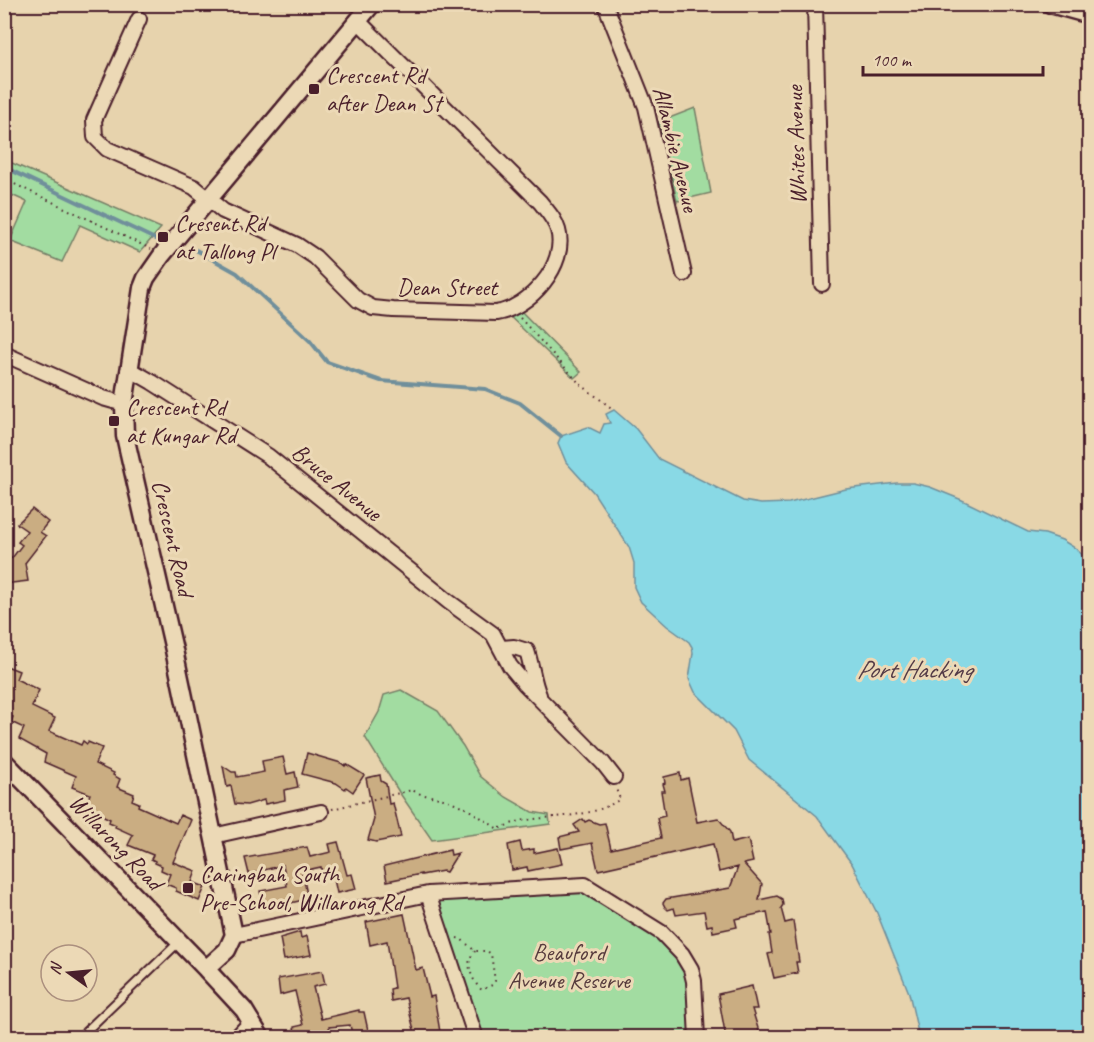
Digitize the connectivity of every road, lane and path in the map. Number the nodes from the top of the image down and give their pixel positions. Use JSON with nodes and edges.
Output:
{"nodes":[{"id":1,"x":372,"y":4,"type":"edge"},
{"id":2,"x":604,"y":4,"type":"edge"},
{"id":3,"x":815,"y":4,"type":"edge"},
{"id":4,"x":1050,"y":4,"type":"edge"},
{"id":5,"x":1089,"y":15,"type":"edge"},
{"id":6,"x":139,"y":20,"type":"dead end"},
{"id":7,"x":358,"y":21,"type":"junction"},
{"id":8,"x":4,"y":179,"type":"edge"},
{"id":9,"x":208,"y":199,"type":"junction"},
{"id":10,"x":162,"y":255,"type":"junction"},
{"id":11,"x":684,"y":274,"type":"dead end"},
{"id":12,"x":822,"y":284,"type":"dead end"},
{"id":13,"x":511,"y":309,"type":"junction"},
{"id":14,"x":4,"y":354,"type":"edge"},
{"id":15,"x":129,"y":371,"type":"junction"},
{"id":16,"x":124,"y":404,"type":"junction"},
{"id":17,"x":614,"y":410,"type":"dead end"},
{"id":18,"x":502,"y":648,"type":"junction"},
{"id":19,"x":541,"y":700,"type":"junction"},
{"id":20,"x":4,"y":761,"type":"edge"},
{"id":21,"x":614,"y":777,"type":"joint"},
{"id":22,"x":321,"y":812,"type":"joint"},
{"id":23,"x":213,"y":836,"type":"junction"},
{"id":24,"x":428,"y":894,"type":"junction"},
{"id":25,"x":234,"y":935,"type":"junction"},
{"id":26,"x":179,"y":942,"type":"junction"},
{"id":27,"x":443,"y":942,"type":"junction"},
{"id":28,"x":475,"y":951,"type":"junction"},
{"id":29,"x":206,"y":969,"type":"junction"},
{"id":30,"x":252,"y":1021,"type":"junction"},
{"id":31,"x":79,"y":1038,"type":"edge"},
{"id":32,"x":236,"y":1038,"type":"edge"},
{"id":33,"x":261,"y":1038,"type":"edge"},
{"id":34,"x":476,"y":1038,"type":"edge"},
{"id":35,"x":697,"y":1038,"type":"edge"}],
"edges":[{"from":1,"to":7,"type":"street","name":"Crescent Road"},
{"from":2,"to":11,"type":"street","name":"Allambie Avenue"},
{"from":3,"to":12,"type":"street","name":"Whites Avenue"},
{"from":4,"to":5,"type":"street"},
{"from":6,"to":9,"type":"street","name":"Dean Street"},
{"from":7,"to":9,"type":"street","name":"Crescent Road"},
{"from":7,"to":13,"type":"street","name":"Dean Street"},
{"from":8,"to":10,"type":"path"},
{"from":9,"to":10,"type":"street","name":"Crescent Road"},
{"from":9,"to":13,"type":"street","name":"Dean Street"},
{"from":10,"to":15,"type":"street","name":"Crescent Road"},
{"from":13,"to":17,"type":"path"},
{"from":14,"to":16,"type":"street"},
{"from":15,"to":16,"type":"street","name":"Crescent Road"},
{"from":15,"to":18,"type":"street","name":"Bruce Avenue"},
{"from":16,"to":23,"type":"street","name":"Crescent Road"},
{"from":18,"to":19,"type":"street","name":"Bruce Avenue"},
{"from":18,"to":19,"type":"street","name":"Bruce Avenue"},
{"from":19,"to":21,"type":"street","name":"Bruce Avenue"},
{"from":20,"to":26,"type":"street","name":"Willarong Road"},
{"from":21,"to":22,"type":"path"},
{"from":22,"to":23,"type":"street"},
{"from":23,"to":25,"type":"street","name":"Crescent Road"},
{"from":24,"to":25,"type":"street"},
{"from":24,"to":27,"type":"street"},
{"from":24,"to":35,"type":"street"},
{"from":25,"to":29,"type":"street"},
{"from":26,"to":29,"type":"street","name":"Willarong Road"},
{"from":26,"to":31,"type":"lane"},
{"from":27,"to":28,"type":"path"},
{"from":27,"to":34,"type":"street"},
{"from":28,"to":28,"type":"path"},
{"from":29,"to":30,"type":"street","name":"Willarong Road"},
{"from":30,"to":32,"type":"street"},
{"from":30,"to":33,"type":"street","name":"Willarong Road"}]}
